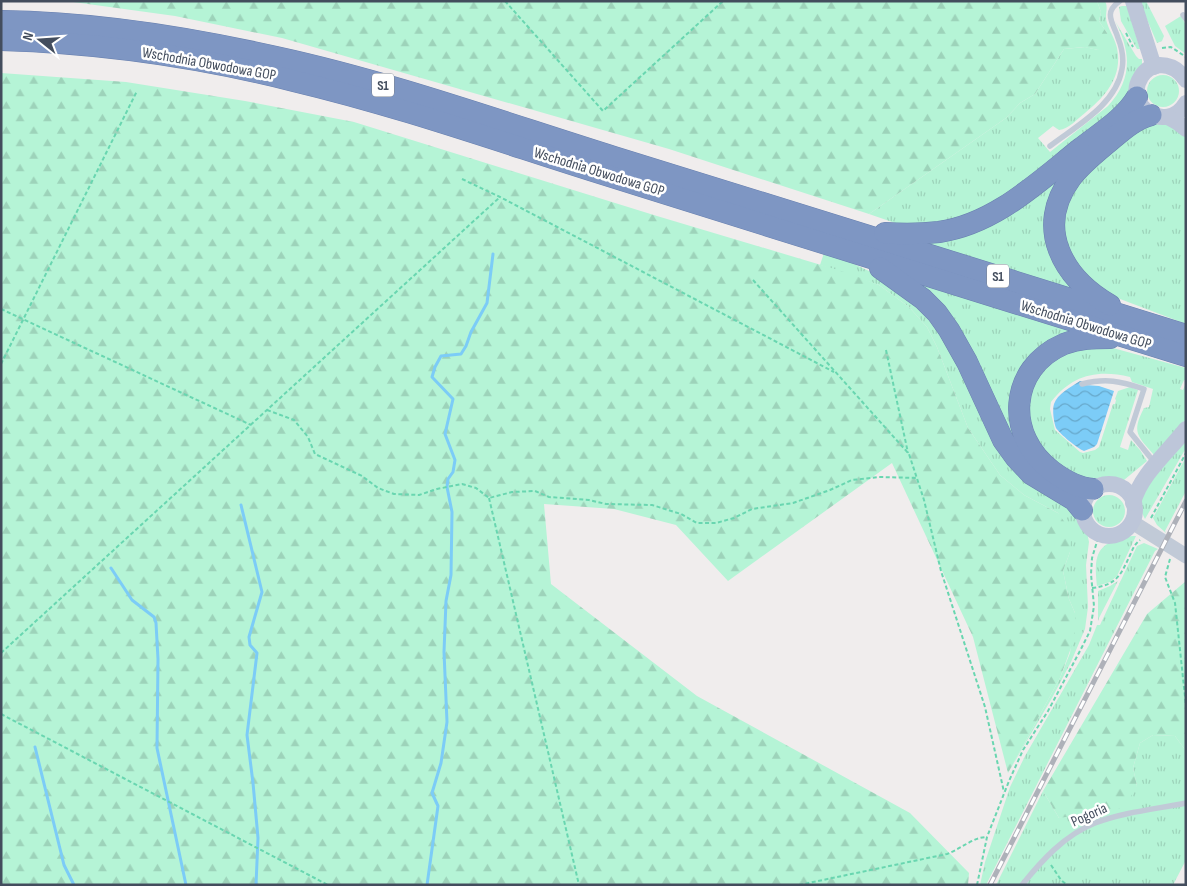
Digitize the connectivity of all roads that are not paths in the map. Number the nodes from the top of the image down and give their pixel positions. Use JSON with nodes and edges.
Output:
{"nodes":[{"id":1,"x":1120,"y":1,"type":"edge"},
{"id":2,"x":1132,"y":1,"type":"edge"},
{"id":3,"x":1,"y":21,"type":"edge"},
{"id":4,"x":1,"y":40,"type":"edge"},
{"id":5,"x":1154,"y":67,"type":"junction"},
{"id":6,"x":1186,"y":79,"type":"edge"},
{"id":7,"x":1137,"y":97,"type":"junction"},
{"id":8,"x":1186,"y":103,"type":"edge"},
{"id":9,"x":1159,"y":116,"type":"junction"},
{"id":10,"x":1186,"y":129,"type":"edge"},
{"id":11,"x":1050,"y":146,"type":"dead end"},
{"id":12,"x":859,"y":232,"type":"junction"},
{"id":13,"x":856,"y":253,"type":"junction"},
{"id":14,"x":1133,"y":329,"type":"junction"},
{"id":15,"x":1186,"y":335,"type":"edge"},
{"id":16,"x":1186,"y":356,"type":"edge"},
{"id":17,"x":1082,"y":384,"type":"dead end"},
{"id":18,"x":1186,"y":429,"type":"edge"},
{"id":19,"x":1156,"y":463,"type":"junction"},
{"id":20,"x":1116,"y":485,"type":"junction"},
{"id":21,"x":1093,"y":489,"type":"junction"},
{"id":22,"x":1133,"y":503,"type":"junction"},
{"id":23,"x":1082,"y":510,"type":"junction"},
{"id":24,"x":1132,"y":522,"type":"junction"},
{"id":25,"x":1178,"y":555,"type":"edge"},
{"id":26,"x":1186,"y":803,"type":"edge"},
{"id":27,"x":1022,"y":885,"type":"edge"}],
"edges":[{"from":1,"to":11,"type":"lane"},
{"from":2,"to":5,"type":"main road"},
{"from":3,"to":12,"type":"highway","name":"Wschodnia Obwodowa GOP","number":"S1"},
{"from":4,"to":13,"type":"highway","name":"Wschodnia Obwodowa GOP","number":"S1"},
{"from":5,"to":6,"type":"main road"},
{"from":5,"to":7,"type":"main road"},
{"from":7,"to":9,"type":"main road"},
{"from":7,"to":12,"type":"highway"},
{"from":8,"to":9,"type":"main road"},
{"from":9,"to":10,"type":"main road"},
{"from":9,"to":14,"type":"highway"},
{"from":12,"to":14,"type":"highway","name":"Wschodnia Obwodowa GOP","number":"S1"},
{"from":13,"to":14,"type":"highway","name":"Wschodnia Obwodowa GOP","number":"S1"},
{"from":13,"to":23,"type":"highway"},
{"from":14,"to":15,"type":"highway","name":"Wschodnia Obwodowa GOP","number":"S1"},
{"from":14,"to":16,"type":"highway","name":"Wschodnia Obwodowa GOP","number":"S1"},
{"from":14,"to":21,"type":"highway"},
{"from":17,"to":19,"type":"lane"},
{"from":18,"to":19,"type":"main road"},
{"from":19,"to":20,"type":"main road"},
{"from":19,"to":22,"type":"main road"},
{"from":20,"to":21,"type":"main road"},
{"from":20,"to":22,"type":"main road"},
{"from":21,"to":23,"type":"main road"},
{"from":22,"to":24,"type":"main road"},
{"from":23,"to":24,"type":"main road"},
{"from":24,"to":25,"type":"street"},
{"from":26,"to":27,"type":"lane","name":"Pogoria"}]}
